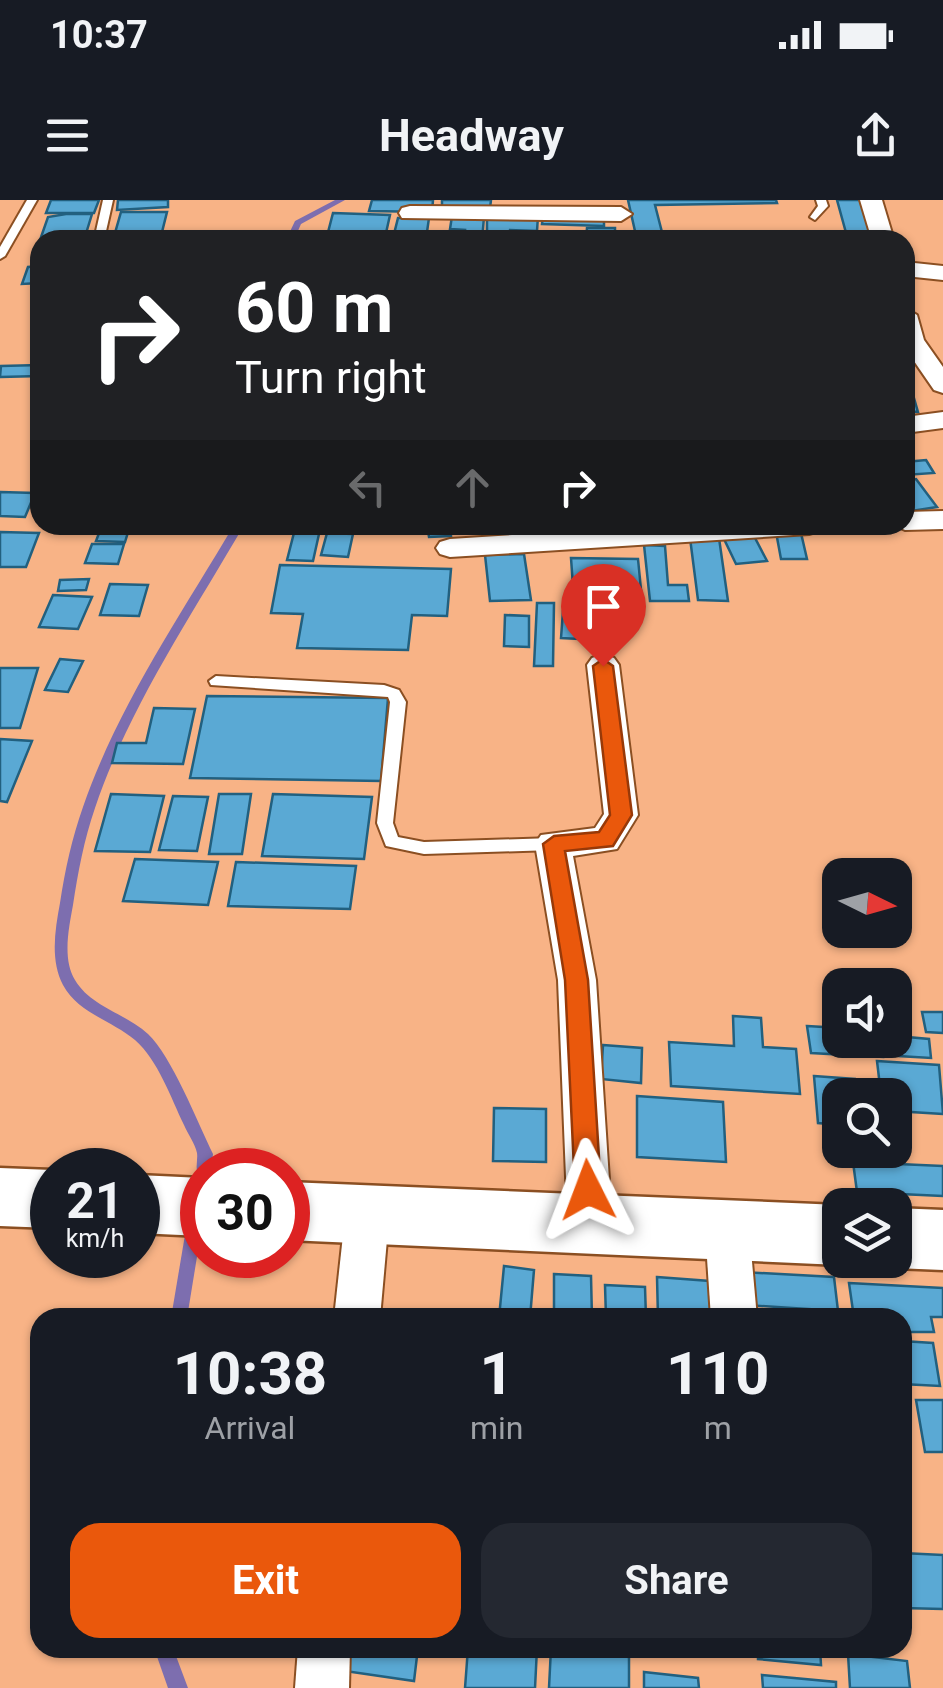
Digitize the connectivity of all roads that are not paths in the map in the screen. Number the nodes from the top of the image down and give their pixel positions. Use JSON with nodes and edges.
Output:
{"nodes":[{"id":1,"x":32,"y":200,"type":"edge"},
{"id":2,"x":108,"y":200,"type":"edge"},
{"id":3,"x":822,"y":200,"type":"edge"},
{"id":4,"x":871,"y":200,"type":"edge"},
{"id":5,"x":619,"y":207,"type":"edge"},
{"id":6,"x":410,"y":213,"type":"dead end"},
{"id":7,"x":815,"y":217,"type":"dead end"},
{"id":8,"x":100,"y":230,"type":"edge"},
{"id":9,"x":880,"y":230,"type":"edge"},
{"id":10,"x":0,"y":256,"type":"edge"},
{"id":11,"x":915,"y":270,"type":"edge"},
{"id":12,"x":943,"y":273,"type":"edge"},
{"id":13,"x":915,"y":344,"type":"edge"},
{"id":14,"x":943,"y":385,"type":"edge"},
{"id":15,"x":943,"y":420,"type":"edge"},
{"id":16,"x":915,"y":424,"type":"edge"},
{"id":17,"x":943,"y":520,"type":"edge"},
{"id":18,"x":915,"y":521,"type":"edge"},
{"id":19,"x":647,"y":535,"type":"edge"},
{"id":20,"x":450,"y":548,"type":"dead end"},
{"id":21,"x":603,"y":666,"type":"dead end"},
{"id":22,"x":216,"y":681,"type":"dead end"},
{"id":23,"x":554,"y":844,"type":"junction"},
{"id":24,"x":0,"y":1197,"type":"edge"},
{"id":25,"x":30,"y":1198,"type":"edge"},
{"id":26,"x":310,"y":1213,"type":"edge"},
{"id":27,"x":368,"y":1217,"type":"junction"},
{"id":28,"x":590,"y":1226,"type":"junction"},
{"id":29,"x":727,"y":1228,"type":"junction"},
{"id":30,"x":822,"y":1233,"type":"edge"},
{"id":31,"x":912,"y":1239,"type":"edge"},
{"id":32,"x":943,"y":1240,"type":"edge"},
{"id":33,"x":358,"y":1308,"type":"edge"},
{"id":34,"x":733,"y":1308,"type":"edge"}],
"edges":[{"from":1,"to":10,"type":"lane"},
{"from":2,"to":8,"type":"lane"},
{"from":3,"to":7,"type":"lane"},
{"from":4,"to":9,"type":"street"},
{"from":5,"to":6,"type":"street"},
{"from":11,"to":12,"type":"street"},
{"from":13,"to":14,"type":"street"},
{"from":15,"to":16,"type":"street"},
{"from":17,"to":18,"type":"street"},
{"from":19,"to":20,"type":"street"},
{"from":21,"to":23,"type":"street"},
{"from":22,"to":23,"type":"lane"},
{"from":23,"to":28,"type":"street"},
{"from":24,"to":25,"type":"highway"},
{"from":26,"to":27,"type":"highway"},
{"from":27,"to":28,"type":"highway"},
{"from":27,"to":33,"type":"street"},
{"from":28,"to":29,"type":"highway"},
{"from":29,"to":30,"type":"highway"},
{"from":29,"to":34,"type":"street"},
{"from":31,"to":32,"type":"highway"}]}
